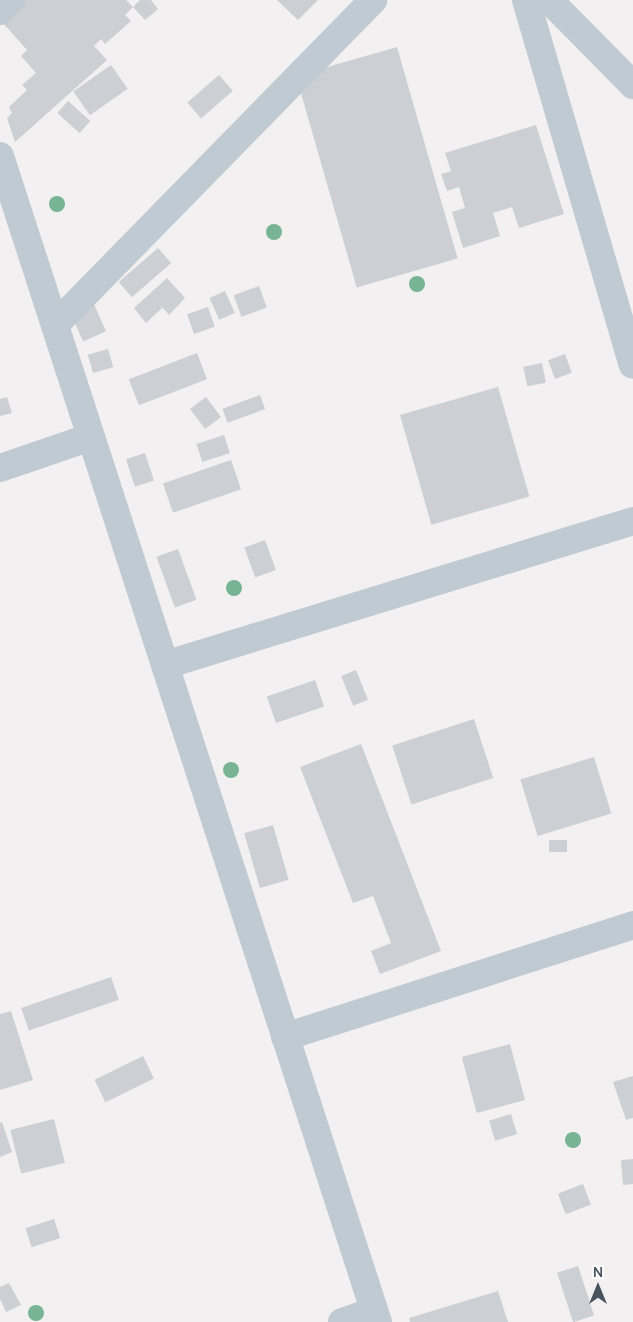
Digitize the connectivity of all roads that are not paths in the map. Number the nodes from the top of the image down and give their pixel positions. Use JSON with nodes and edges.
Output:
{"nodes":[{"id":1,"x":11,"y":0,"type":"edge"},
{"id":2,"x":526,"y":0,"type":"edge"},
{"id":3,"x":549,"y":0,"type":"edge"},
{"id":4,"x":359,"y":4,"type":"edge"},
{"id":5,"x":0,"y":11,"type":"edge"},
{"id":6,"x":633,"y":85,"type":"edge"},
{"id":7,"x":0,"y":156,"type":"edge"},
{"id":8,"x":55,"y":325,"type":"junction"},
{"id":9,"x":633,"y":365,"type":"edge"},
{"id":10,"x":91,"y":437,"type":"junction"},
{"id":11,"x":0,"y":468,"type":"edge"},
{"id":12,"x":633,"y":521,"type":"edge"},
{"id":13,"x":165,"y":665,"type":"junction"},
{"id":14,"x":633,"y":925,"type":"edge"},
{"id":15,"x":286,"y":1037,"type":"junction"},
{"id":16,"x":376,"y":1317,"type":"edge"},
{"id":17,"x":342,"y":1322,"type":"edge"}],
"edges":[{"from":1,"to":5,"type":"street"},
{"from":2,"to":9,"type":"street"},
{"from":3,"to":6,"type":"street"},
{"from":4,"to":8,"type":"street"},
{"from":7,"to":8,"type":"street"},
{"from":8,"to":10,"type":"street"},
{"from":10,"to":11,"type":"street"},
{"from":10,"to":13,"type":"street"},
{"from":12,"to":13,"type":"street"},
{"from":13,"to":15,"type":"street"},
{"from":14,"to":15,"type":"street"},
{"from":15,"to":16,"type":"street"},
{"from":16,"to":17,"type":"street"}]}
